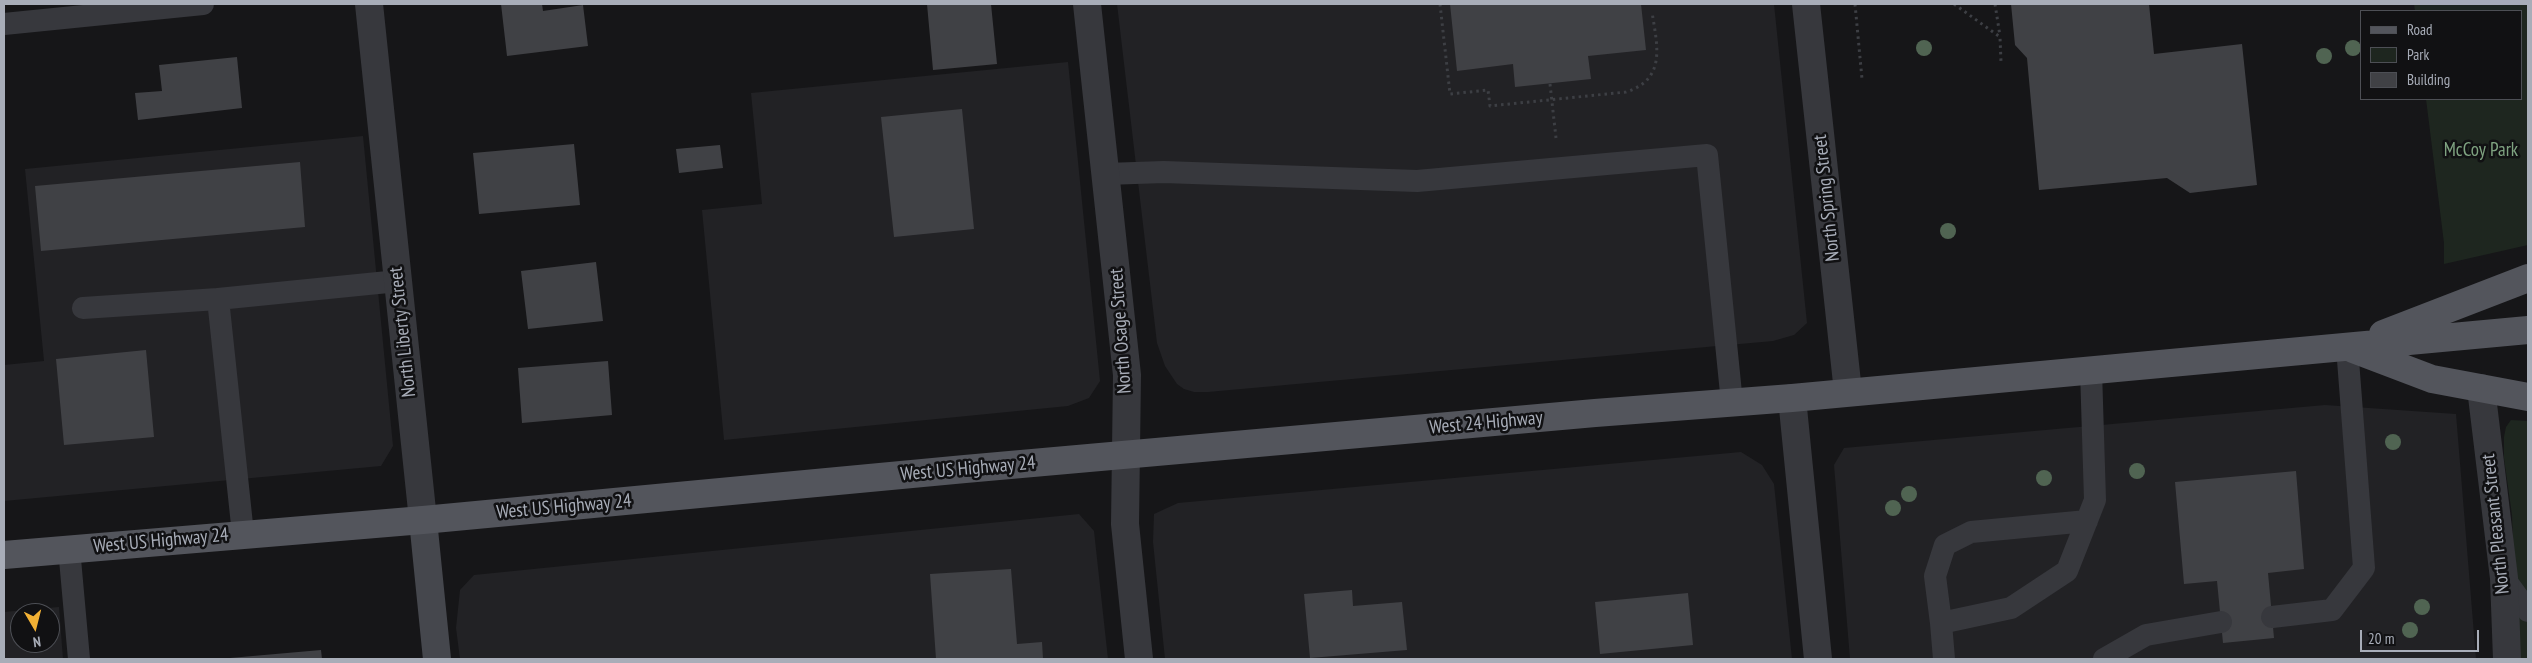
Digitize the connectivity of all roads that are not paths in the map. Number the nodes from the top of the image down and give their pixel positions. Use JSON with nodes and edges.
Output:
{"nodes":[{"id":1,"x":203,"y":4,"type":"edge"},
{"id":2,"x":369,"y":4,"type":"edge"},
{"id":3,"x":1087,"y":4,"type":"edge"},
{"id":4,"x":1806,"y":4,"type":"edge"},
{"id":5,"x":4,"y":24,"type":"edge"},
{"id":6,"x":1106,"y":174,"type":"junction"},
{"id":7,"x":2528,"y":278,"type":"edge"},
{"id":8,"x":398,"y":281,"type":"junction"},
{"id":9,"x":218,"y":299,"type":"junction"},
{"id":10,"x":83,"y":308,"type":"dead end"},
{"id":11,"x":2528,"y":330,"type":"edge"},
{"id":12,"x":2347,"y":347,"type":"junction"},
{"id":13,"x":2092,"y":370,"type":"junction"},
{"id":14,"x":2481,"y":388,"type":"junction"},
{"id":15,"x":1848,"y":392,"type":"junction"},
{"id":16,"x":2528,"y":397,"type":"edge"},
{"id":17,"x":1792,"y":398,"type":"junction"},
{"id":18,"x":1732,"y":403,"type":"junction"},
{"id":19,"x":1124,"y":456,"type":"junction"},
{"id":20,"x":423,"y":520,"type":"junction"},
{"id":21,"x":2087,"y":521,"type":"junction"},
{"id":22,"x":243,"y":534,"type":"junction"},
{"id":23,"x":68,"y":548,"type":"junction"},
{"id":24,"x":4,"y":555,"type":"edge"},
{"id":25,"x":2504,"y":578,"type":"junction"},
{"id":26,"x":2528,"y":611,"type":"edge"},
{"id":27,"x":2272,"y":617,"type":"dead end"},
{"id":28,"x":2221,"y":622,"type":"dead end"},
{"id":29,"x":1941,"y":623,"type":"junction"},
{"id":30,"x":79,"y":659,"type":"edge"},
{"id":31,"x":438,"y":659,"type":"edge"},
{"id":32,"x":1139,"y":659,"type":"edge"},
{"id":33,"x":1818,"y":659,"type":"edge"},
{"id":34,"x":1944,"y":659,"type":"edge"},
{"id":35,"x":2104,"y":659,"type":"edge"},
{"id":36,"x":2507,"y":659,"type":"edge"}],
"edges":[{"from":1,"to":5,"type":"lane"},
{"from":2,"to":8,"type":"street","name":"North Liberty Street"},
{"from":3,"to":6,"type":"street","name":"North Osage Street"},
{"from":4,"to":15,"type":"street","name":"North Spring Street"},
{"from":6,"to":18,"type":"lane"},
{"from":6,"to":19,"type":"street","name":"North Osage Street"},
{"from":7,"to":12,"type":"main road"},
{"from":8,"to":9,"type":"lane"},
{"from":8,"to":20,"type":"street","name":"North Liberty Street"},
{"from":9,"to":10,"type":"lane"},
{"from":9,"to":22,"type":"lane"},
{"from":11,"to":12,"type":"main road"},
{"from":12,"to":13,"type":"main road","name":"West 24 Highway"},
{"from":12,"to":14,"type":"main road"},
{"from":12,"to":27,"type":"lane"},
{"from":13,"to":15,"type":"main road","name":"West 24 Highway"},
{"from":13,"to":21,"type":"lane"},
{"from":14,"to":16,"type":"main road"},
{"from":14,"to":25,"type":"street","name":"North Pleasant Street"},
{"from":15,"to":17,"type":"main road","name":"West 24 Highway"},
{"from":17,"to":18,"type":"main road","name":"West 24 Highway"},
{"from":17,"to":33,"type":"street"},
{"from":18,"to":19,"type":"main road","name":"West 24 Highway"},
{"from":19,"to":20,"type":"main road","name":"West US Highway 24"},
{"from":19,"to":32,"type":"street","name":"North Osage Street"},
{"from":20,"to":22,"type":"main road","name":"West US Highway 24"},
{"from":20,"to":31,"type":"main road","name":"North Liberty Street"},
{"from":21,"to":29,"type":"lane"},
{"from":21,"to":29,"type":"lane"},
{"from":22,"to":23,"type":"main road","name":"West US Highway 24"},
{"from":23,"to":24,"type":"main road","name":"West US Highway 24"},
{"from":23,"to":30,"type":"lane"},
{"from":25,"to":26,"type":"lane"},
{"from":25,"to":36,"type":"street","name":"North Pleasant Street"},
{"from":28,"to":35,"type":"lane"},
{"from":29,"to":34,"type":"lane"}]}
